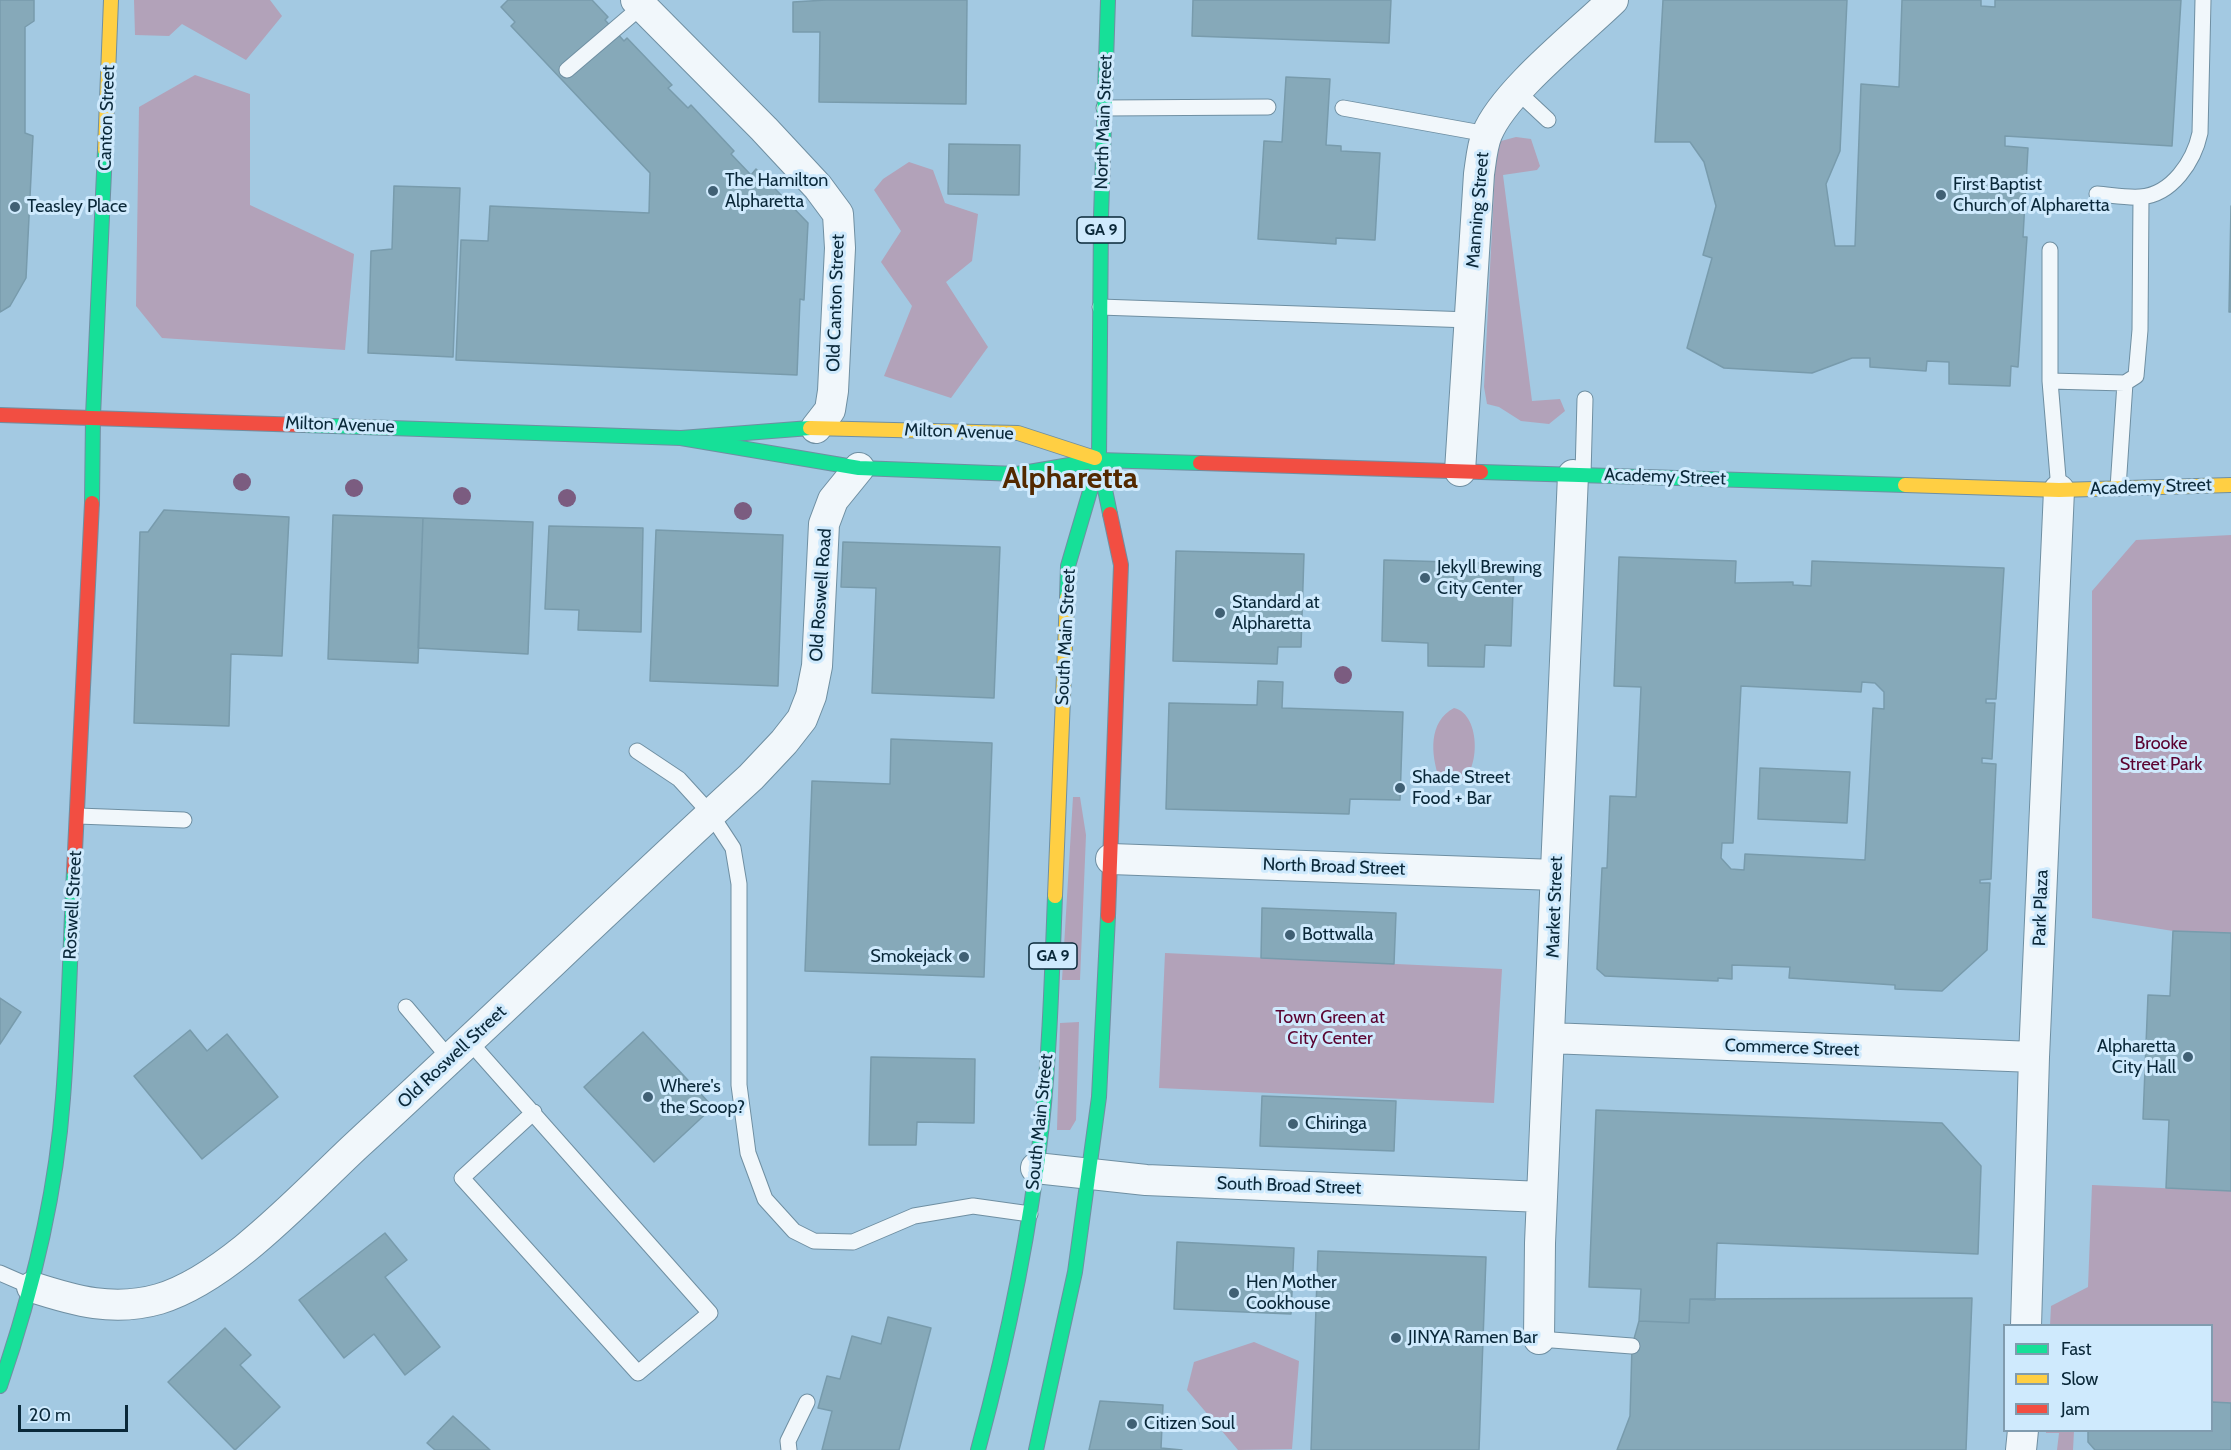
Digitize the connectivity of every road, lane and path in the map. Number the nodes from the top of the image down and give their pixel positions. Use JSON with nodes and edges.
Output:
{"nodes":[{"id":1,"x":111,"y":0,"type":"edge"},
{"id":2,"x":1108,"y":0,"type":"edge"},
{"id":3,"x":1613,"y":0,"type":"edge"},
{"id":4,"x":2203,"y":0,"type":"edge"},
{"id":5,"x":639,"y":3,"type":"edge"},
{"id":6,"x":567,"y":70,"type":"dead end"},
{"id":7,"x":1517,"y":91,"type":"junction"},
{"id":8,"x":1268,"y":107,"type":"dead end"},
{"id":9,"x":1104,"y":108,"type":"junction"},
{"id":10,"x":1343,"y":108,"type":"dead end"},
{"id":11,"x":1548,"y":120,"type":"dead end"},
{"id":12,"x":1487,"y":134,"type":"junction"},
{"id":13,"x":2097,"y":194,"type":"dead end"},
{"id":14,"x":2141,"y":197,"type":"junction"},
{"id":15,"x":2050,"y":250,"type":"dead end"},
{"id":16,"x":1100,"y":307,"type":"junction"},
{"id":17,"x":1470,"y":320,"type":"junction"},
{"id":18,"x":2050,"y":381,"type":"junction"},
{"id":19,"x":2125,"y":383,"type":"junction"},
{"id":20,"x":1586,"y":399,"type":"dead end"},
{"id":21,"x":0,"y":415,"type":"edge"},
{"id":22,"x":93,"y":416,"type":"junction"},
{"id":23,"x":816,"y":428,"type":"junction"},
{"id":24,"x":681,"y":438,"type":"junction"},
{"id":25,"x":1099,"y":460,"type":"junction"},
{"id":26,"x":859,"y":468,"type":"junction"},
{"id":27,"x":1460,"y":471,"type":"junction"},
{"id":28,"x":1578,"y":475,"type":"junction"},
{"id":29,"x":2231,"y":485,"type":"edge"},
{"id":30,"x":2118,"y":488,"type":"junction"},
{"id":31,"x":2059,"y":490,"type":"junction"},
{"id":32,"x":811,"y":696,"type":"joint"},
{"id":33,"x":637,"y":751,"type":"dead end"},
{"id":34,"x":710,"y":813,"type":"junction"},
{"id":35,"x":78,"y":816,"type":"junction"},
{"id":36,"x":184,"y":820,"type":"dead end"},
{"id":37,"x":1111,"y":858,"type":"junction"},
{"id":38,"x":1556,"y":875,"type":"junction"},
{"id":39,"x":405,"y":1007,"type":"dead end"},
{"id":40,"x":1549,"y":1038,"type":"junction"},
{"id":41,"x":460,"y":1050,"type":"junction"},
{"id":42,"x":2034,"y":1057,"type":"junction"},
{"id":43,"x":534,"y":1112,"type":"junction"},
{"id":44,"x":1036,"y":1168,"type":"junction"},
{"id":45,"x":1090,"y":1174,"type":"junction"},
{"id":46,"x":1542,"y":1197,"type":"junction"},
{"id":47,"x":1030,"y":1214,"type":"junction"},
{"id":48,"x":0,"y":1273,"type":"edge"},
{"id":49,"x":33,"y":1287,"type":"junction"},
{"id":50,"x":2026,"y":1324,"type":"edge"},
{"id":51,"x":1539,"y":1340,"type":"joint"},
{"id":52,"x":1632,"y":1346,"type":"dead end"},
{"id":53,"x":0,"y":1386,"type":"edge"},
{"id":54,"x":807,"y":1402,"type":"dead end"},
{"id":55,"x":2023,"y":1432,"type":"edge"},
{"id":56,"x":789,"y":1450,"type":"edge"},
{"id":57,"x":978,"y":1450,"type":"edge"},
{"id":58,"x":1036,"y":1450,"type":"edge"},
{"id":59,"x":2021,"y":1450,"type":"edge"}],
"edges":[{"from":1,"to":22,"type":"street","name":"Canton Street"},
{"from":2,"to":9,"type":"street","name":"North Main Street","number":"GA 9"},
{"from":3,"to":7,"type":"street","name":"Manning Street"},
{"from":4,"to":14,"type":"lane"},
{"from":5,"to":6,"type":"lane"},
{"from":5,"to":23,"type":"street","name":"Old Canton Street"},
{"from":7,"to":11,"type":"lane"},
{"from":7,"to":12,"type":"street","name":"Manning Street"},
{"from":8,"to":9,"type":"lane"},
{"from":9,"to":16,"type":"street","name":"North Main Street","number":"GA 9"},
{"from":10,"to":12,"type":"lane"},
{"from":12,"to":17,"type":"street","name":"Manning Street"},
{"from":13,"to":14,"type":"lane"},
{"from":14,"to":19,"type":"lane"},
{"from":15,"to":18,"type":"lane"},
{"from":16,"to":17,"type":"lane"},
{"from":16,"to":25,"type":"street","name":"North Main Street","number":"GA 9"},
{"from":17,"to":27,"type":"street","name":"Manning Street"},
{"from":18,"to":19,"type":"lane"},
{"from":18,"to":31,"type":"lane"},
{"from":19,"to":30,"type":"lane"},
{"from":20,"to":28,"type":"lane"},
{"from":21,"to":22,"type":"street","name":"Milton Avenue"},
{"from":22,"to":24,"type":"street","name":"Milton Avenue"},
{"from":22,"to":35,"type":"street","name":"Roswell Street"},
{"from":23,"to":24,"type":"street","name":"Milton Avenue"},
{"from":23,"to":25,"type":"street","name":"Milton Avenue"},
{"from":24,"to":26,"type":"street","name":"Milton Avenue"},
{"from":25,"to":26,"type":"street","name":"Milton Avenue"},
{"from":25,"to":27,"type":"street","name":"Academy Street"},
{"from":25,"to":37,"type":"street","number":"GA 9"},
{"from":25,"to":44,"type":"street","name":"South Main Street","number":"GA 9"},
{"from":26,"to":32,"type":"street","name":"Old Roswell Road"},
{"from":27,"to":28,"type":"street","name":"Academy Street"},
{"from":28,"to":31,"type":"street","name":"Academy Street"},
{"from":28,"to":38,"type":"street","name":"Market Street"},
{"from":29,"to":30,"type":"street","name":"Academy Street"},
{"from":30,"to":31,"type":"street","name":"Academy Street"},
{"from":31,"to":42,"type":"street","name":"Park Plaza"},
{"from":32,"to":34,"type":"street","name":"Old Roswell Street"},
{"from":33,"to":34,"type":"lane"},
{"from":34,"to":41,"type":"street","name":"Old Roswell Street"},
{"from":34,"to":47,"type":"lane"},
{"from":35,"to":36,"type":"lane"},
{"from":35,"to":49,"type":"street","name":"Roswell Street"},
{"from":37,"to":38,"type":"street","name":"North Broad Street"},
{"from":37,"to":45,"type":"street","number":"GA 9"},
{"from":38,"to":40,"type":"street","name":"Market Street"},
{"from":39,"to":41,"type":"lane"},
{"from":40,"to":42,"type":"street","name":"Commerce Street"},
{"from":40,"to":46,"type":"street","name":"Market Street"},
{"from":41,"to":43,"type":"lane"},
{"from":41,"to":49,"type":"street","name":"Old Roswell Street"},
{"from":42,"to":50,"type":"street","name":"Park Plaza"},
{"from":43,"to":43,"type":"lane"},
{"from":44,"to":45,"type":"street","name":"South Broad Street"},
{"from":44,"to":47,"type":"street","name":"South Main Street","number":"GA 9"},
{"from":45,"to":46,"type":"street","name":"South Broad Street"},
{"from":45,"to":58,"type":"street","number":"GA 9"},
{"from":46,"to":51,"type":"street","name":"Market Street"},
{"from":47,"to":57,"type":"street","name":"South Main Street","number":"GA 9"},
{"from":48,"to":49,"type":"lane"},
{"from":49,"to":53,"type":"street","name":"Roswell Street"},
{"from":51,"to":52,"type":"lane"},
{"from":54,"to":56,"type":"lane"},
{"from":55,"to":59,"type":"street"}]}
